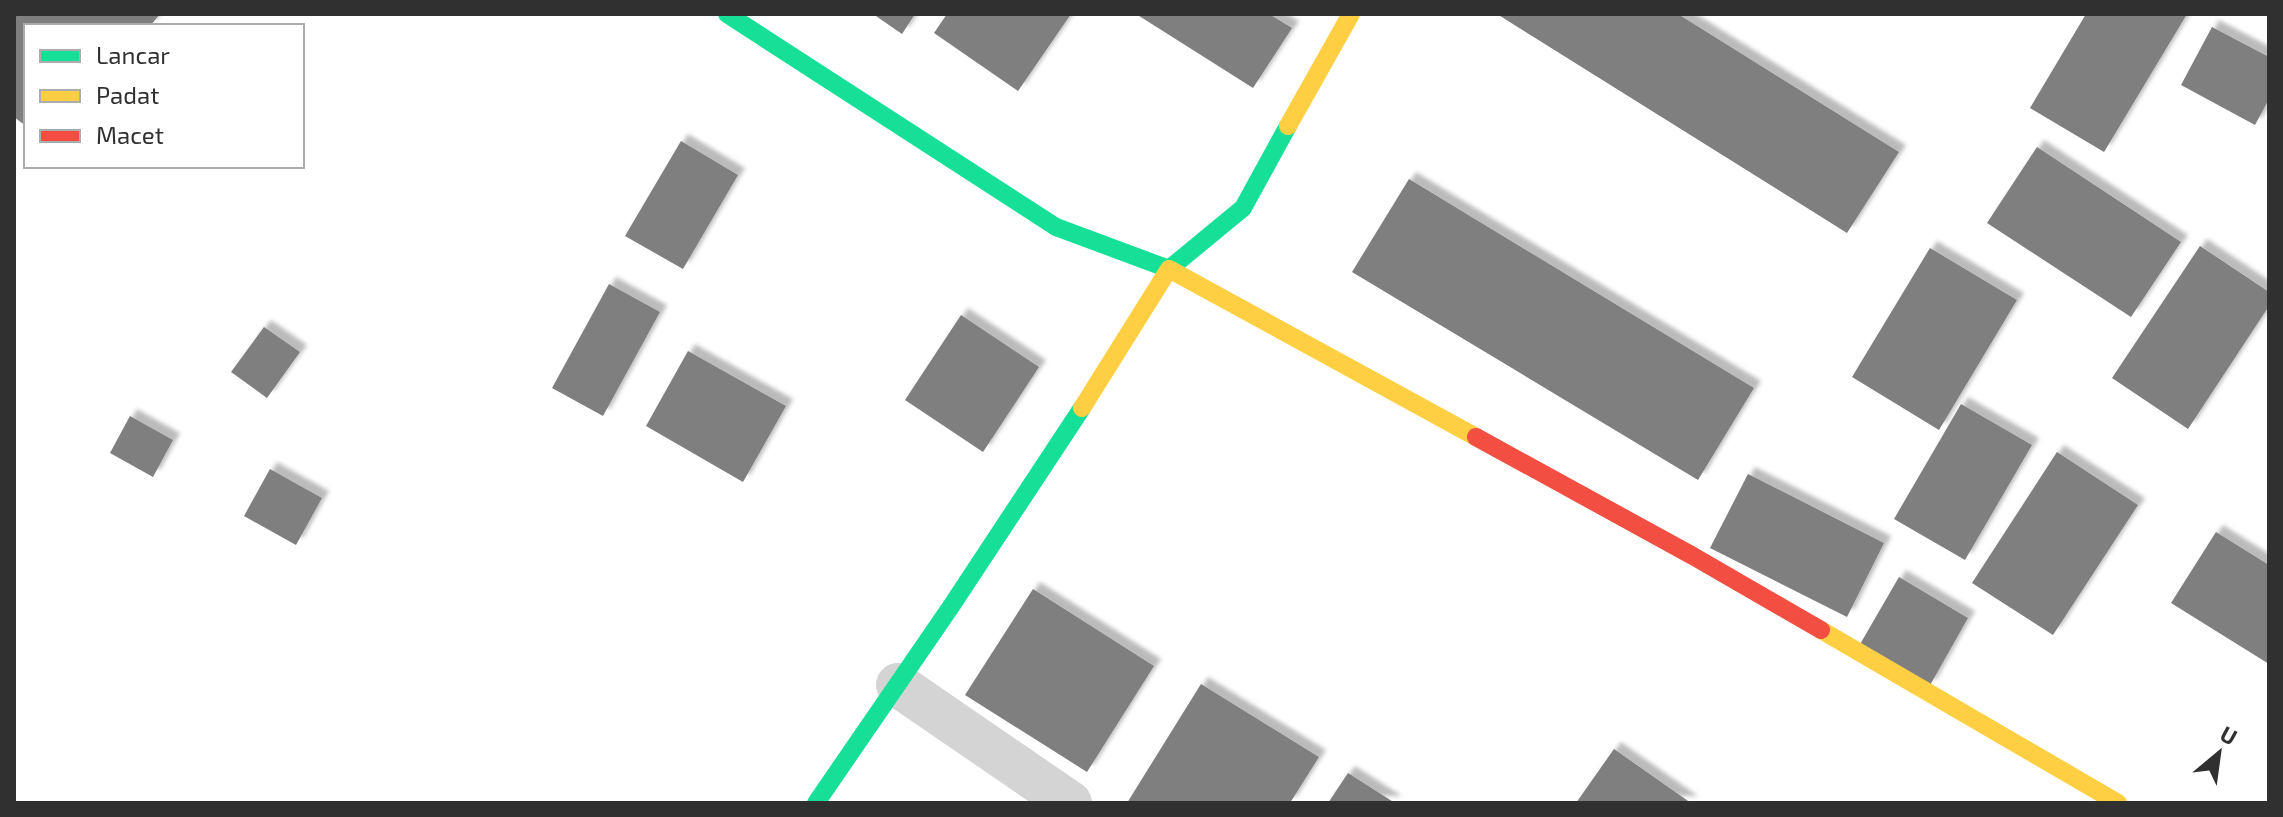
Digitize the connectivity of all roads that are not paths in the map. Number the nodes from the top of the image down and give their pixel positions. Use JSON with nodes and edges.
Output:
{"nodes":[{"id":1,"x":727,"y":14,"type":"edge"},
{"id":2,"x":1351,"y":14,"type":"edge"},
{"id":3,"x":1169,"y":269,"type":"junction"},
{"id":4,"x":898,"y":685,"type":"junction"},
{"id":5,"x":816,"y":803,"type":"edge"},
{"id":6,"x":1070,"y":803,"type":"edge"},
{"id":7,"x":2118,"y":803,"type":"edge"}],
"edges":[{"from":1,"to":3,"type":"street"},
{"from":2,"to":3,"type":"street"},
{"from":3,"to":4,"type":"street"},
{"from":3,"to":7,"type":"street"},
{"from":4,"to":5,"type":"street"},
{"from":4,"to":6,"type":"street"}]}
